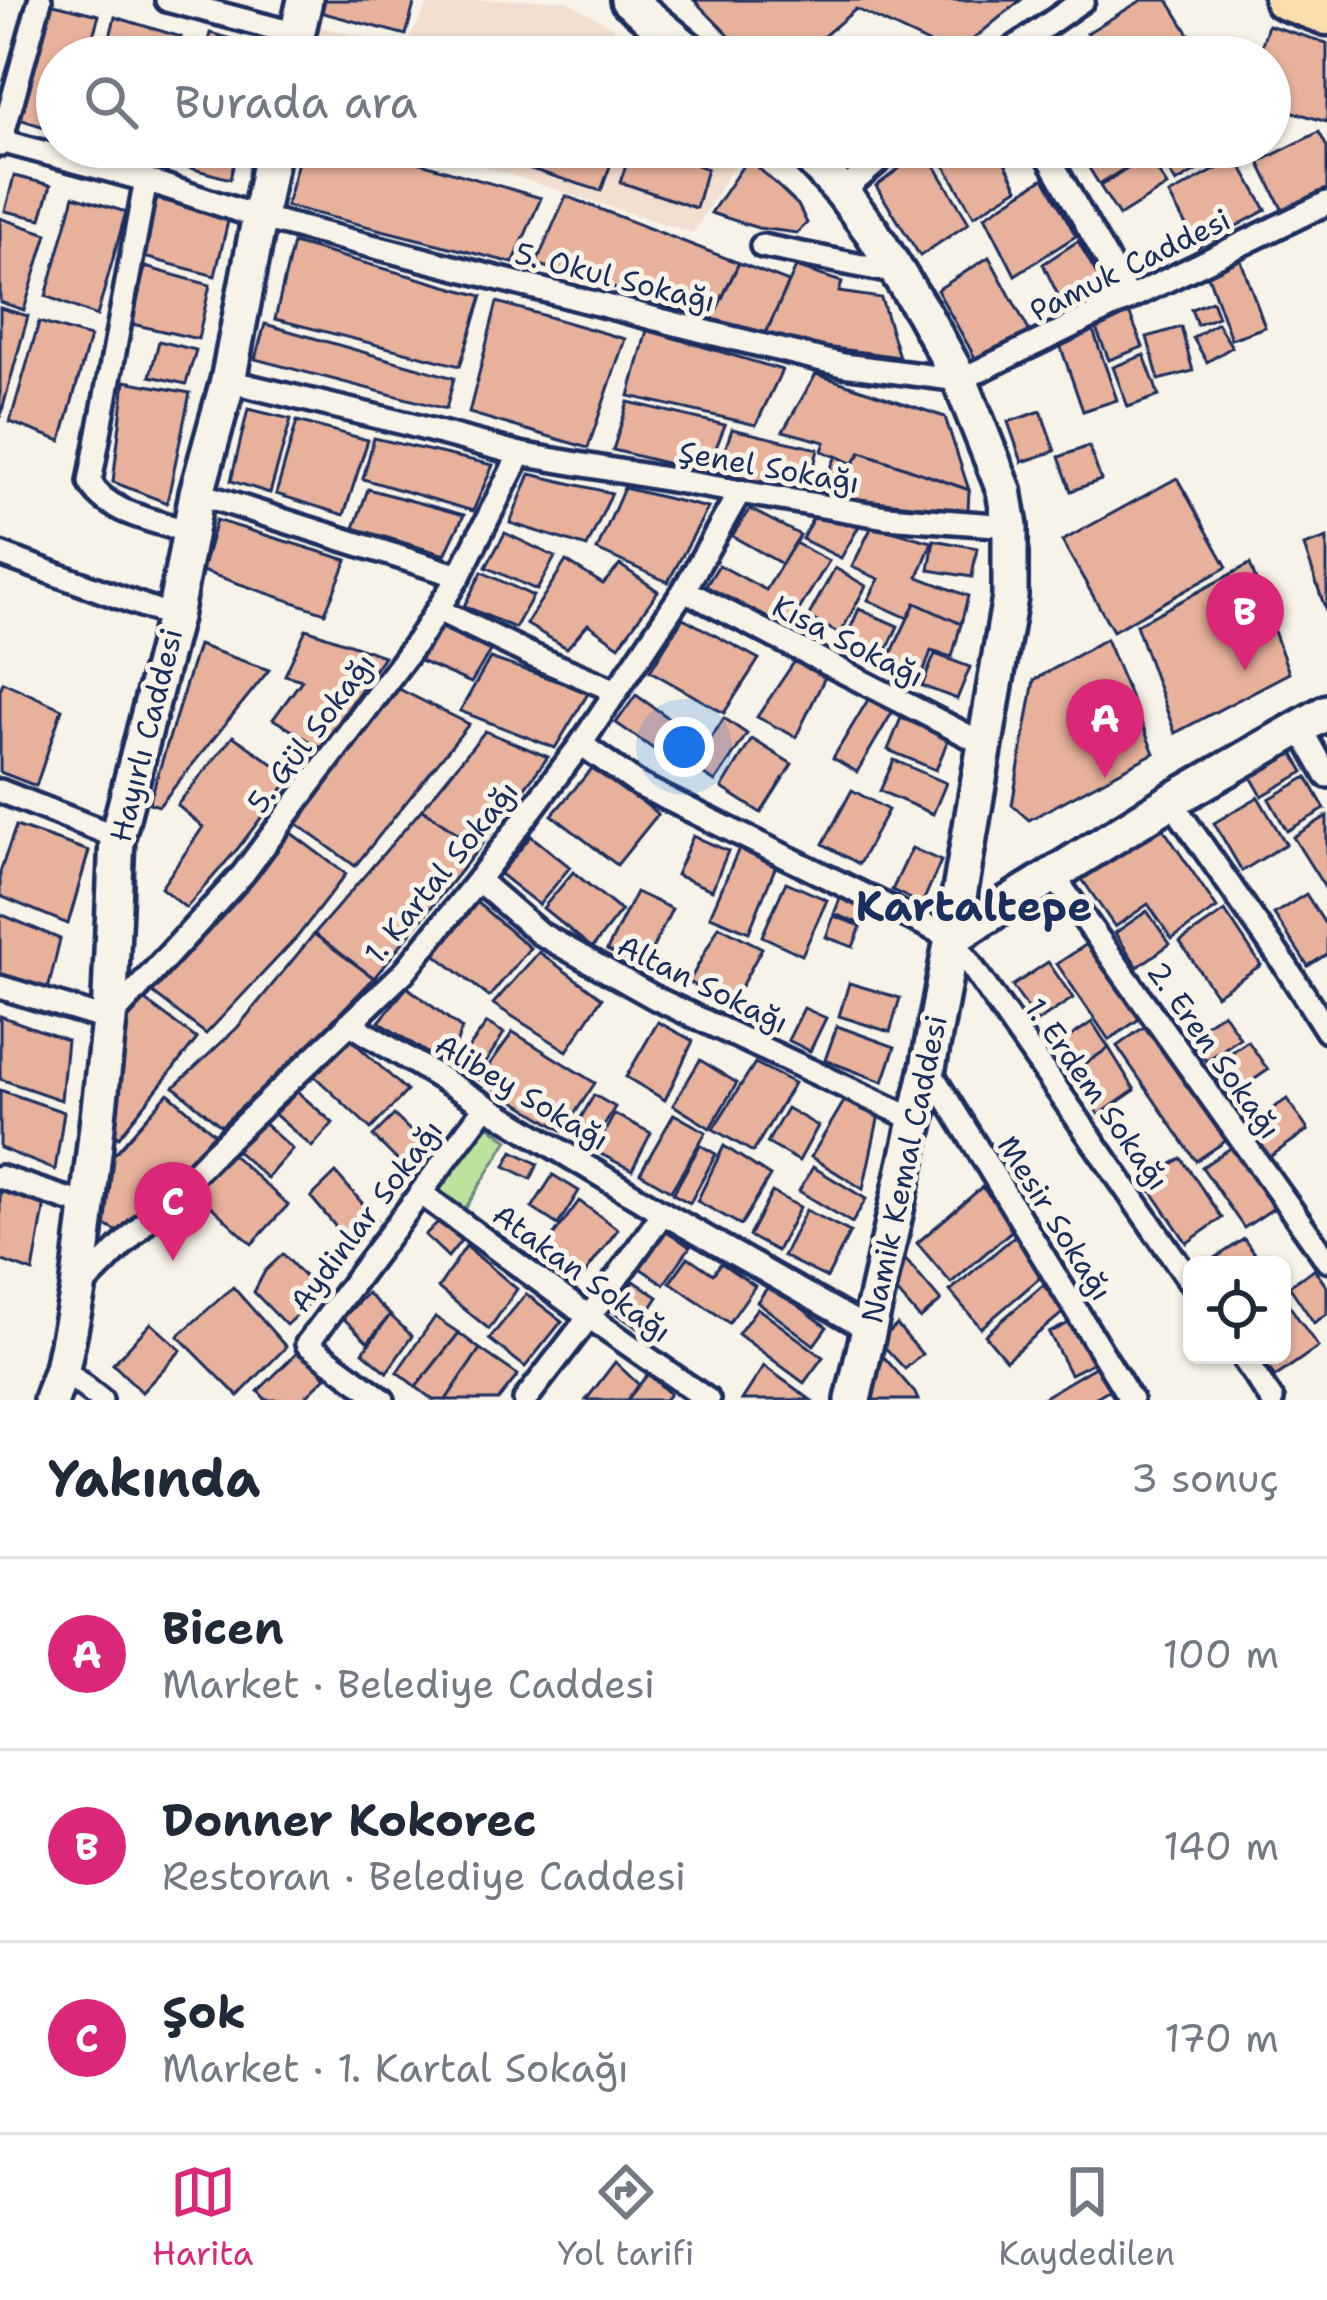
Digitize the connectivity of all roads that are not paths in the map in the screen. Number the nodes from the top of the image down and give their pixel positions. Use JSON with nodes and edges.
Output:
{"nodes":[{"id":1,"x":40,"y":0,"type":"edge"},
{"id":2,"x":167,"y":0,"type":"edge"},
{"id":3,"x":305,"y":0,"type":"edge"},
{"id":4,"x":628,"y":0,"type":"edge"},
{"id":5,"x":1083,"y":0,"type":"edge"},
{"id":6,"x":1283,"y":0,"type":"edge"},
{"id":7,"x":1327,"y":16,"type":"edge"},
{"id":8,"x":269,"y":36,"type":"edge"},
{"id":9,"x":297,"y":36,"type":"edge"},
{"id":10,"x":672,"y":36,"type":"edge"},
{"id":11,"x":1031,"y":36,"type":"edge"},
{"id":12,"x":1,"y":143,"type":"edge"},
{"id":13,"x":36,"y":152,"type":"edge"},
{"id":14,"x":99,"y":168,"type":"edge"},
{"id":15,"x":268,"y":168,"type":"edge"},
{"id":16,"x":820,"y":168,"type":"edge"},
{"id":17,"x":870,"y":168,"type":"edge"},
{"id":18,"x":1055,"y":168,"type":"edge"},
{"id":19,"x":146,"y":180,"type":"junction"},
{"id":20,"x":842,"y":192,"type":"junction"},
{"id":21,"x":1327,"y":203,"type":"edge"},
{"id":22,"x":258,"y":217,"type":"junction"},
{"id":23,"x":762,"y":246,"type":"dead end"},
{"id":24,"x":897,"y":273,"type":"junction"},
{"id":25,"x":1129,"y":298,"type":"junction"},
{"id":26,"x":960,"y":380,"type":"junction"},
{"id":27,"x":228,"y":381,"type":"junction"},
{"id":28,"x":520,"y":454,"type":"junction"},
{"id":29,"x":197,"y":493,"type":"junction"},
{"id":30,"x":739,"y":493,"type":"junction"},
{"id":31,"x":1010,"y":526,"type":"junction"},
{"id":32,"x":189,"y":532,"type":"junction"},
{"id":33,"x":0,"y":554,"type":"edge"},
{"id":34,"x":458,"y":576,"type":"junction"},
{"id":35,"x":684,"y":590,"type":"junction"},
{"id":36,"x":438,"y":610,"type":"junction"},
{"id":37,"x":174,"y":617,"type":"junction"},
{"id":38,"x":614,"y":690,"type":"junction"},
{"id":39,"x":1313,"y":720,"type":"edge"},
{"id":40,"x":580,"y":744,"type":"junction"},
{"id":41,"x":986,"y":745,"type":"junction"},
{"id":42,"x":1327,"y":776,"type":"edge"},
{"id":43,"x":0,"y":791,"type":"edge"},
{"id":44,"x":1171,"y":801,"type":"junction"},
{"id":45,"x":117,"y":837,"type":"junction"},
{"id":46,"x":964,"y":862,"type":"junction"},
{"id":47,"x":478,"y":880,"type":"junction"},
{"id":48,"x":1039,"y":883,"type":"junction"},
{"id":49,"x":952,"y":938,"type":"junction"},
{"id":50,"x":0,"y":987,"type":"edge"},
{"id":51,"x":110,"y":1020,"type":"junction"},
{"id":52,"x":349,"y":1023,"type":"junction"},
{"id":53,"x":1327,"y":1031,"type":"edge"},
{"id":54,"x":928,"y":1069,"type":"junction"},
{"id":55,"x":486,"y":1106,"type":"junction"},
{"id":56,"x":916,"y":1120,"type":"junction"},
{"id":57,"x":0,"y":1177,"type":"edge"},
{"id":58,"x":422,"y":1194,"type":"junction"},
{"id":59,"x":88,"y":1206,"type":"junction"},
{"id":60,"x":663,"y":1213,"type":"junction"},
{"id":61,"x":1327,"y":1260,"type":"edge"},
{"id":62,"x":1183,"y":1271,"type":"edge"},
{"id":63,"x":78,"y":1290,"type":"junction"},
{"id":64,"x":589,"y":1317,"type":"junction"},
{"id":65,"x":869,"y":1330,"type":"junction"},
{"id":66,"x":1247,"y":1364,"type":"edge"},
{"id":67,"x":56,"y":1385,"type":"edge"},
{"id":68,"x":101,"y":1400,"type":"edge"},
{"id":69,"x":383,"y":1400,"type":"edge"},
{"id":70,"x":525,"y":1400,"type":"edge"},
{"id":71,"x":708,"y":1400,"type":"edge"},
{"id":72,"x":853,"y":1400,"type":"edge"},
{"id":73,"x":1131,"y":1400,"type":"edge"},
{"id":74,"x":1272,"y":1400,"type":"edge"}],
"edges":[{"from":1,"to":12,"type":"street"},
{"from":2,"to":8,"type":"street"},
{"from":3,"to":9,"type":"main road"},
{"from":4,"to":10,"type":"main road"},
{"from":5,"to":11,"type":"street"},
{"from":6,"to":7,"type":"main road"},
{"from":12,"to":13,"type":"street","name":"5. Okul Sokağı"},
{"from":14,"to":19,"type":"street","name":"5. Okul Sokağı"},
{"from":15,"to":22,"type":"main road","name":"Hayırlı Caddesi"},
{"from":16,"to":20,"type":"main road","name":"Namik Kemal Caddesi"},
{"from":17,"to":20,"type":"street"},
{"from":18,"to":25,"type":"street"},
{"from":19,"to":22,"type":"street","name":"5. Okul Sokağı"},
{"from":19,"to":32,"type":"street"},
{"from":20,"to":24,"type":"main road","name":"Namik Kemal Caddesi"},
{"from":21,"to":25,"type":"street","name":"Pamuk Caddesi"},
{"from":22,"to":26,"type":"street","name":"5. Okul Sokağı"},
{"from":22,"to":27,"type":"main road","name":"Hayırlı Caddesi"},
{"from":23,"to":24,"type":"street"},
{"from":24,"to":26,"type":"main road","name":"Namik Kemal Caddesi"},
{"from":25,"to":26,"type":"street","name":"Pamuk Caddesi"},
{"from":26,"to":31,"type":"main road","name":"Namik Kemal Caddesi"},
{"from":27,"to":28,"type":"street","name":"Şenel Sokağı"},
{"from":27,"to":29,"type":"main road","name":"Hayırlı Caddesi"},
{"from":28,"to":30,"type":"street","name":"Şenel Sokağı"},
{"from":28,"to":34,"type":"street","name":"5. Gül Sokağı"},
{"from":29,"to":32,"type":"main road","name":"Hayırlı Caddesi"},
{"from":29,"to":34,"type":"street"},
{"from":30,"to":31,"type":"street","name":"Şenel Sokağı"},
{"from":30,"to":35,"type":"street","name":"1. Kartal Sokağı"},
{"from":31,"to":41,"type":"main road","name":"Namik Kemal Caddesi"},
{"from":32,"to":37,"type":"main road","name":"Hayırlı Caddesi"},
{"from":33,"to":37,"type":"street"},
{"from":34,"to":36,"type":"street","name":"5. Gül Sokağı"},
{"from":35,"to":38,"type":"street","name":"1. Kartal Sokağı"},
{"from":35,"to":41,"type":"street","name":"Kısa Sokağı"},
{"from":36,"to":38,"type":"street"},
{"from":36,"to":51,"type":"street","name":"5. Gül Sokağı"},
{"from":37,"to":45,"type":"main road","name":"Hayırlı Caddesi"},
{"from":38,"to":40,"type":"street","name":"1. Kartal Sokağı"},
{"from":39,"to":42,"type":"street"},
{"from":39,"to":44,"type":"main road"},
{"from":40,"to":47,"type":"street","name":"1. Kartal Sokağı"},
{"from":40,"to":49,"type":"street"},
{"from":41,"to":46,"type":"main road","name":"Namik Kemal Caddesi"},
{"from":43,"to":45,"type":"street"},
{"from":44,"to":48,"type":"main road"},
{"from":44,"to":53,"type":"street"},
{"from":45,"to":51,"type":"main road","name":"Hayırlı Caddesi"},
{"from":46,"to":48,"type":"main road"},
{"from":46,"to":49,"type":"main road","name":"Namik Kemal Caddesi"},
{"from":47,"to":52,"type":"street","name":"1. Kartal Sokağı"},
{"from":47,"to":56,"type":"street","name":"Altan Sokağı"},
{"from":48,"to":49,"type":"main road"},
{"from":48,"to":61,"type":"street","name":"2. Eren Sokağı"},
{"from":49,"to":54,"type":"main road","name":"Namik Kemal Caddesi"},
{"from":49,"to":62,"type":"street","name":"1. Erdem Sokağı"},
{"from":50,"to":51,"type":"street"},
{"from":51,"to":59,"type":"main road","name":"Hayırlı Caddesi"},
{"from":52,"to":55,"type":"street","name":"Alibey Sokağı"},
{"from":52,"to":63,"type":"street","name":"1. Kartal Sokağı"},
{"from":54,"to":56,"type":"main road","name":"Namik Kemal Caddesi"},
{"from":54,"to":73,"type":"street","name":"Mesir Sokağı"},
{"from":55,"to":58,"type":"street","name":"Aydinlar Sokağı"},
{"from":55,"to":60,"type":"street","name":"Alibey Sokağı"},
{"from":56,"to":65,"type":"main road","name":"Namik Kemal Caddesi"},
{"from":57,"to":59,"type":"street"},
{"from":58,"to":64,"type":"street","name":"Atakan Sokağı"},
{"from":58,"to":69,"type":"street","name":"Aydinlar Sokağı"},
{"from":59,"to":63,"type":"main road","name":"Hayırlı Caddesi"},
{"from":60,"to":64,"type":"street"},
{"from":60,"to":65,"type":"street","name":"Alibey Sokağı"},
{"from":63,"to":67,"type":"main road","name":"Hayırlı Caddesi"},
{"from":64,"to":70,"type":"street"},
{"from":64,"to":71,"type":"street","name":"Atakan Sokağı"},
{"from":65,"to":72,"type":"main road","name":"Namik Kemal Caddesi"},
{"from":66,"to":74,"type":"street"},
{"from":67,"to":68,"type":"street"}]}
